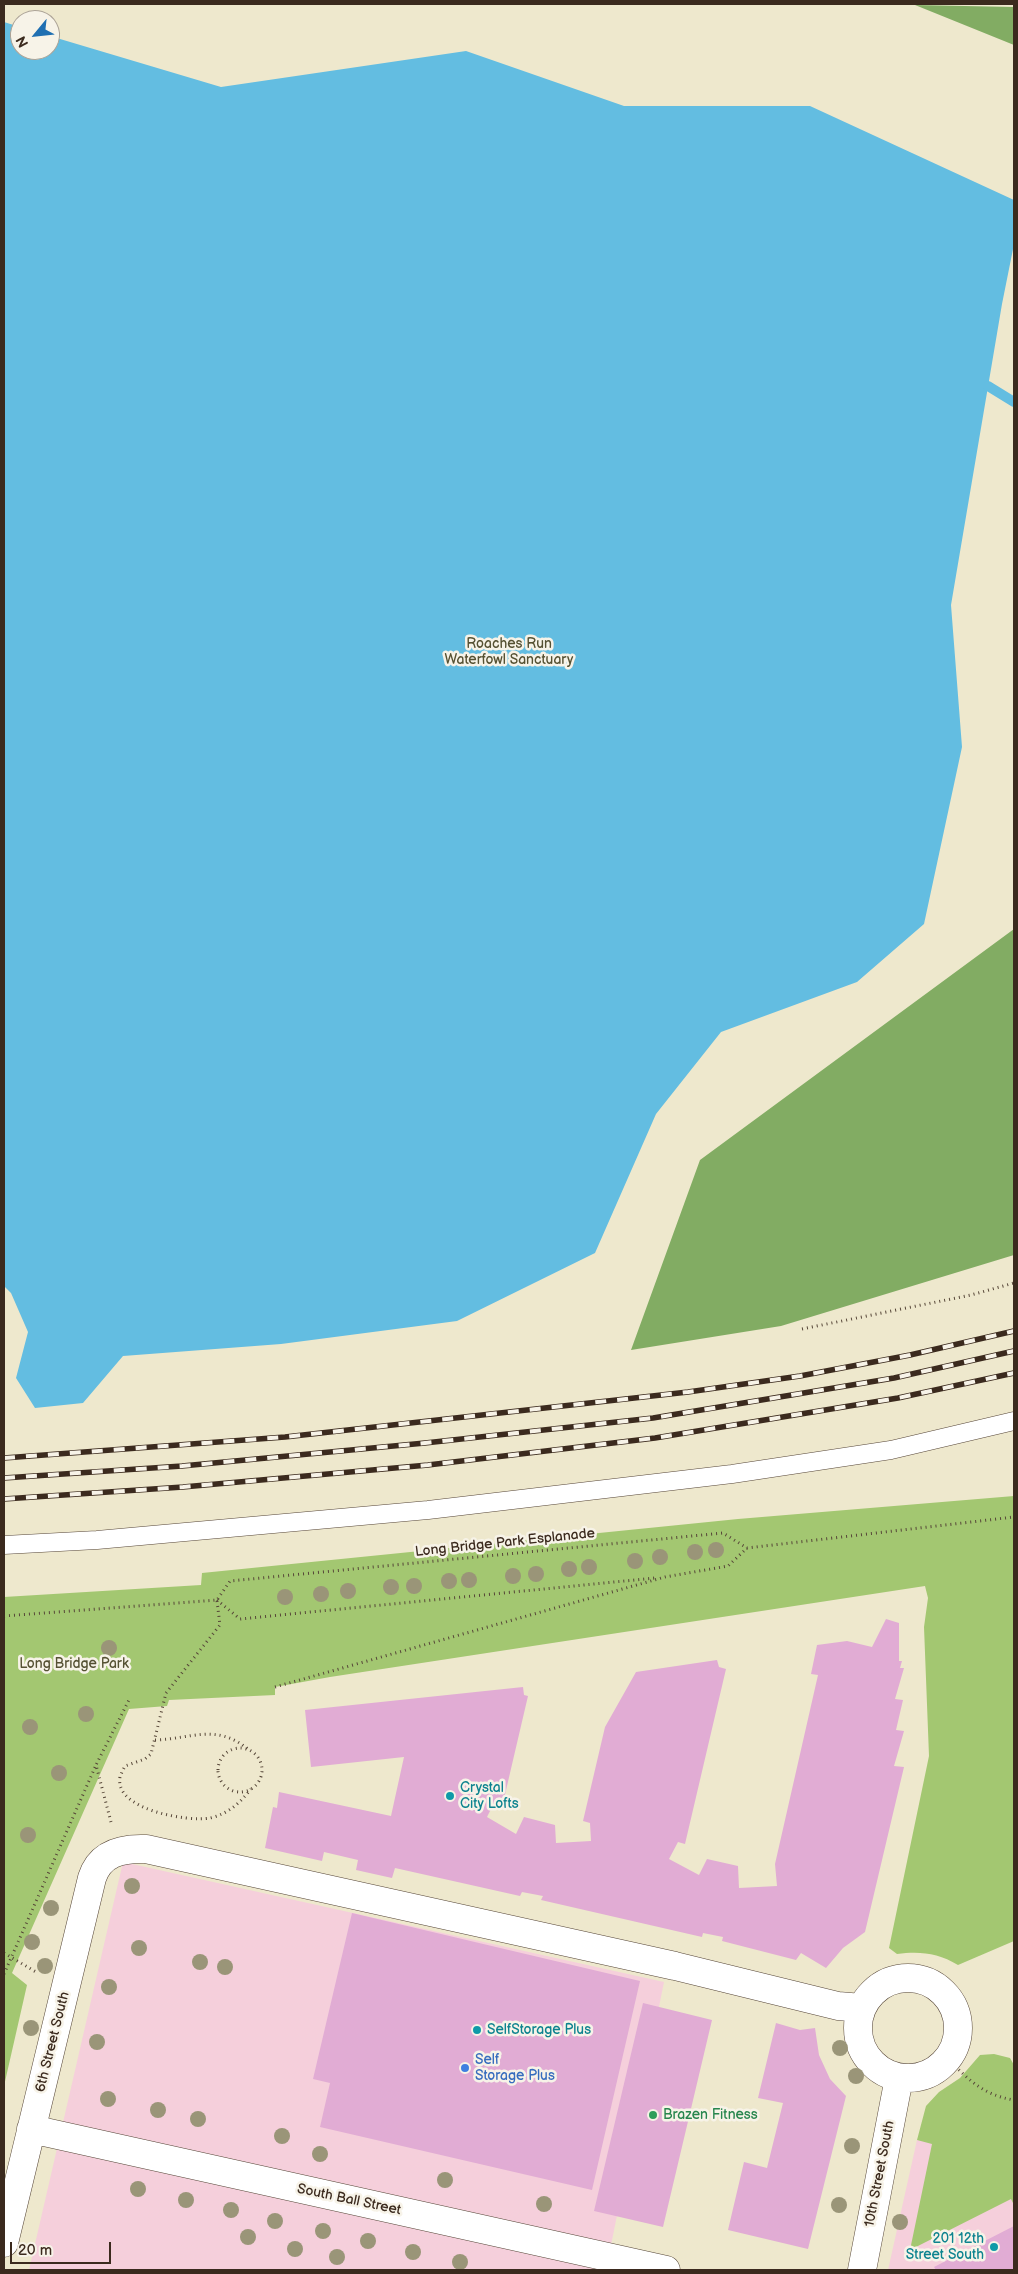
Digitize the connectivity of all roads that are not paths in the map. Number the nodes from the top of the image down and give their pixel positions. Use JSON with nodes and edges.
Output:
{"nodes":[{"id":1,"x":1014,"y":1421,"type":"edge"},
{"id":2,"x":4,"y":1545,"type":"edge"},
{"id":3,"x":862,"y":2008,"type":"junction"},
{"id":4,"x":899,"y":2078,"type":"junction"},
{"id":5,"x":31,"y":2129,"type":"junction"},
{"id":6,"x":4,"y":2243,"type":"edge"},
{"id":7,"x":666,"y":2270,"type":"edge"},
{"id":8,"x":862,"y":2270,"type":"edge"}],
"edges":[{"from":1,"to":2,"type":"lane"},
{"from":3,"to":4,"type":"street"},
{"from":3,"to":4,"type":"street"},
{"from":3,"to":5,"type":"street","name":"6th Street South"},
{"from":4,"to":8,"type":"street","name":"10th Street South"},
{"from":5,"to":6,"type":"street","name":"6th Street South"},
{"from":5,"to":7,"type":"street","name":"South Ball Street"}]}
